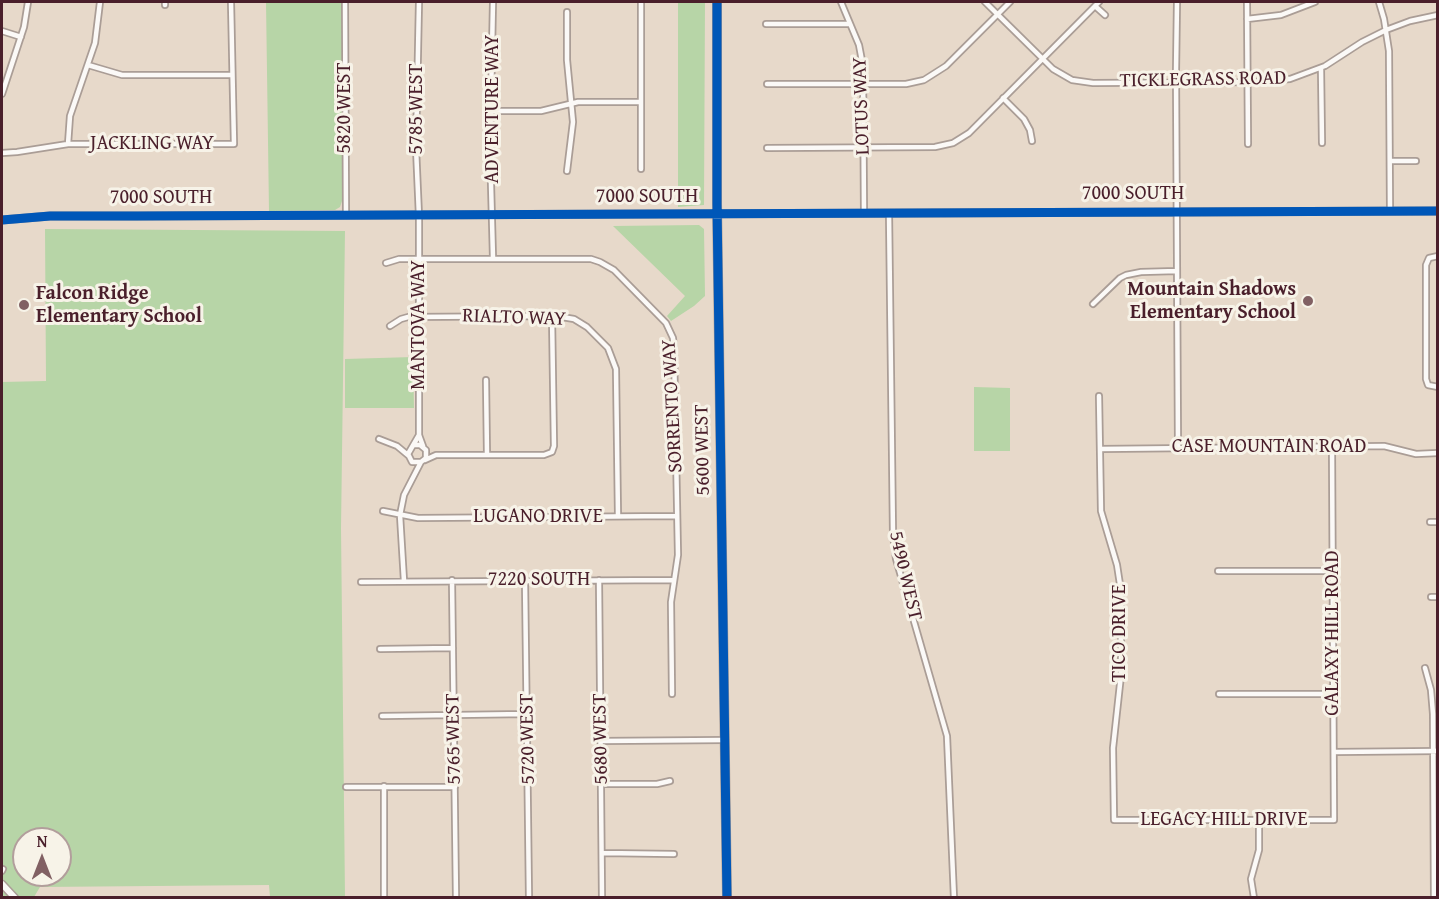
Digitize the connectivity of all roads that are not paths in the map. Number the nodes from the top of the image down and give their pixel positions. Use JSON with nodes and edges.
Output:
{"nodes":[{"id":1,"x":28,"y":2,"type":"edge"},
{"id":2,"x":100,"y":2,"type":"edge"},
{"id":3,"x":231,"y":2,"type":"edge"},
{"id":4,"x":345,"y":2,"type":"edge"},
{"id":5,"x":419,"y":2,"type":"edge"},
{"id":6,"x":493,"y":2,"type":"edge"},
{"id":7,"x":641,"y":2,"type":"edge"},
{"id":8,"x":717,"y":2,"type":"edge"},
{"id":9,"x":841,"y":2,"type":"edge"},
{"id":10,"x":985,"y":2,"type":"edge"},
{"id":11,"x":1010,"y":2,"type":"edge"},
{"id":12,"x":1177,"y":2,"type":"edge"},
{"id":13,"x":1247,"y":2,"type":"edge"},
{"id":14,"x":1315,"y":2,"type":"edge"},
{"id":15,"x":1379,"y":2,"type":"edge"},
{"id":16,"x":1097,"y":4,"type":"edge"},
{"id":17,"x":567,"y":12,"type":"dead end"},
{"id":18,"x":998,"y":14,"type":"junction"},
{"id":19,"x":1105,"y":15,"type":"dead end"},
{"id":20,"x":1437,"y":15,"type":"edge"},
{"id":21,"x":1247,"y":19,"type":"junction"},
{"id":22,"x":766,"y":24,"type":"dead end"},
{"id":23,"x":850,"y":24,"type":"junction"},
{"id":24,"x":1386,"y":30,"type":"junction"},
{"id":25,"x":2,"y":31,"type":"edge"},
{"id":26,"x":21,"y":37,"type":"junction"},
{"id":27,"x":1042,"y":59,"type":"junction"},
{"id":28,"x":88,"y":65,"type":"junction"},
{"id":29,"x":1321,"y":68,"type":"junction"},
{"id":30,"x":232,"y":75,"type":"junction"},
{"id":31,"x":1176,"y":82,"type":"junction"},
{"id":32,"x":1247,"y":82,"type":"junction"},
{"id":33,"x":766,"y":84,"type":"dead end"},
{"id":34,"x":864,"y":84,"type":"junction"},
{"id":35,"x":2,"y":94,"type":"edge"},
{"id":36,"x":1003,"y":98,"type":"junction"},
{"id":37,"x":641,"y":102,"type":"junction"},
{"id":38,"x":572,"y":103,"type":"junction"},
{"id":39,"x":490,"y":111,"type":"junction"},
{"id":40,"x":962,"y":138,"type":"junction"},
{"id":41,"x":1032,"y":141,"type":"dead end"},
{"id":42,"x":1322,"y":143,"type":"dead end"},
{"id":43,"x":68,"y":144,"type":"junction"},
{"id":44,"x":965,"y":144,"type":"dead end"},
{"id":45,"x":1248,"y":144,"type":"dead end"},
{"id":46,"x":864,"y":147,"type":"junction"},
{"id":47,"x":768,"y":148,"type":"dead end"},
{"id":48,"x":2,"y":153,"type":"edge"},
{"id":49,"x":1390,"y":161,"type":"junction"},
{"id":50,"x":1416,"y":161,"type":"dead end"},
{"id":51,"x":641,"y":169,"type":"dead end"},
{"id":52,"x":567,"y":171,"type":"dead end"},
{"id":53,"x":1390,"y":210,"type":"junction"},
{"id":54,"x":1437,"y":211,"type":"edge"},
{"id":55,"x":1177,"y":212,"type":"junction"},
{"id":56,"x":864,"y":213,"type":"junction"},
{"id":57,"x":889,"y":213,"type":"junction"},
{"id":58,"x":346,"y":215,"type":"junction"},
{"id":59,"x":718,"y":215,"type":"junction"},
{"id":60,"x":419,"y":216,"type":"junction"},
{"id":61,"x":493,"y":216,"type":"junction"},
{"id":62,"x":2,"y":220,"type":"edge"},
{"id":63,"x":1437,"y":256,"type":"edge"},
{"id":64,"x":493,"y":258,"type":"junction"},
{"id":65,"x":419,"y":259,"type":"junction"},
{"id":66,"x":386,"y":263,"type":"dead end"},
{"id":67,"x":1178,"y":271,"type":"junction"},
{"id":68,"x":1093,"y":304,"type":"dead end"},
{"id":69,"x":552,"y":316,"type":"junction"},
{"id":70,"x":420,"y":317,"type":"junction"},
{"id":71,"x":390,"y":326,"type":"dead end"},
{"id":72,"x":486,"y":380,"type":"dead end"},
{"id":73,"x":1437,"y":387,"type":"edge"},
{"id":74,"x":1099,"y":396,"type":"dead end"},
{"id":75,"x":419,"y":435,"type":"junction"},
{"id":76,"x":379,"y":439,"type":"dead end"},
{"id":77,"x":397,"y":446,"type":"junction"},
{"id":78,"x":413,"y":446,"type":"junction"},
{"id":79,"x":1179,"y":447,"type":"junction"},
{"id":80,"x":1332,"y":447,"type":"junction"},
{"id":81,"x":424,"y":448,"type":"junction"},
{"id":82,"x":1100,"y":449,"type":"junction"},
{"id":83,"x":1437,"y":453,"type":"edge"},
{"id":84,"x":436,"y":455,"type":"junction"},
{"id":85,"x":487,"y":455,"type":"junction"},
{"id":86,"x":409,"y":456,"type":"junction"},
{"id":87,"x":423,"y":461,"type":"junction"},
{"id":88,"x":412,"y":462,"type":"junction"},
{"id":89,"x":415,"y":473,"type":"junction"},
{"id":90,"x":382,"y":511,"type":"dead end"},
{"id":91,"x":400,"y":515,"type":"junction"},
{"id":92,"x":618,"y":516,"type":"junction"},
{"id":93,"x":677,"y":516,"type":"junction"},
{"id":94,"x":1430,"y":522,"type":"dead end"},
{"id":95,"x":1437,"y":522,"type":"edge"},
{"id":96,"x":1333,"y":570,"type":"junction"},
{"id":97,"x":1218,"y":571,"type":"dead end"},
{"id":98,"x":452,"y":580,"type":"junction"},
{"id":99,"x":525,"y":580,"type":"junction"},
{"id":100,"x":598,"y":580,"type":"junction"},
{"id":101,"x":674,"y":580,"type":"junction"},
{"id":102,"x":404,"y":581,"type":"junction"},
{"id":103,"x":362,"y":582,"type":"dead end"},
{"id":104,"x":1431,"y":597,"type":"dead end"},
{"id":105,"x":1437,"y":597,"type":"edge"},
{"id":106,"x":453,"y":648,"type":"junction"},
{"id":107,"x":380,"y":649,"type":"dead end"},
{"id":108,"x":1425,"y":668,"type":"dead end"},
{"id":109,"x":672,"y":694,"type":"dead end"},
{"id":110,"x":1219,"y":694,"type":"dead end"},
{"id":111,"x":1334,"y":694,"type":"junction"},
{"id":112,"x":454,"y":714,"type":"junction"},
{"id":113,"x":527,"y":714,"type":"junction"},
{"id":114,"x":382,"y":716,"type":"dead end"},
{"id":115,"x":725,"y":740,"type":"junction"},
{"id":116,"x":600,"y":741,"type":"junction"},
{"id":117,"x":1435,"y":751,"type":"edge"},
{"id":118,"x":1334,"y":752,"type":"junction"},
{"id":119,"x":670,"y":780,"type":"dead end"},
{"id":120,"x":601,"y":784,"type":"junction"},
{"id":121,"x":384,"y":786,"type":"junction"},
{"id":122,"x":346,"y":787,"type":"dead end"},
{"id":123,"x":455,"y":787,"type":"junction"},
{"id":124,"x":1259,"y":819,"type":"junction"},
{"id":125,"x":1114,"y":820,"type":"joint"},
{"id":126,"x":1334,"y":820,"type":"joint"},
{"id":127,"x":602,"y":853,"type":"junction"},
{"id":128,"x":674,"y":854,"type":"dead end"},
{"id":129,"x":2,"y":884,"type":"edge"},
{"id":130,"x":15,"y":897,"type":"edge"},
{"id":131,"x":384,"y":897,"type":"edge"},
{"id":132,"x":456,"y":897,"type":"edge"},
{"id":133,"x":529,"y":897,"type":"edge"},
{"id":134,"x":602,"y":897,"type":"edge"},
{"id":135,"x":727,"y":897,"type":"edge"},
{"id":136,"x":954,"y":897,"type":"edge"},
{"id":137,"x":1254,"y":897,"type":"edge"},
{"id":138,"x":1434,"y":897,"type":"edge"}],
"edges":[{"from":1,"to":26,"type":"street"},
{"from":2,"to":28,"type":"street"},
{"from":3,"to":30,"type":"street","name":"JACKLING WAY"},
{"from":4,"to":58,"type":"street","name":"5820 WEST"},
{"from":5,"to":60,"type":"street","name":"5785 WEST"},
{"from":6,"to":39,"type":"street","name":"ADVENTURE WAY"},
{"from":7,"to":37,"type":"street"},
{"from":8,"to":59,"type":"main road","name":"5600 WEST"},
{"from":9,"to":23,"type":"street","name":"LOTUS WAY"},
{"from":10,"to":18,"type":"street","name":"TICKLEGRASS ROAD"},
{"from":11,"to":18,"type":"street"},
{"from":12,"to":31,"type":"street"},
{"from":13,"to":21,"type":"street"},
{"from":14,"to":21,"type":"street"},
{"from":15,"to":24,"type":"street"},
{"from":16,"to":19,"type":"street"},
{"from":16,"to":27,"type":"street"},
{"from":17,"to":38,"type":"street"},
{"from":18,"to":27,"type":"street","name":"TICKLEGRASS ROAD"},
{"from":18,"to":34,"type":"street"},
{"from":20,"to":24,"type":"street","name":"TICKLEGRASS ROAD"},
{"from":21,"to":32,"type":"street"},
{"from":22,"to":23,"type":"street"},
{"from":23,"to":34,"type":"street","name":"LOTUS WAY"},
{"from":24,"to":29,"type":"street","name":"TICKLEGRASS ROAD"},
{"from":24,"to":49,"type":"street"},
{"from":25,"to":26,"type":"street"},
{"from":26,"to":35,"type":"street"},
{"from":27,"to":31,"type":"street","name":"TICKLEGRASS ROAD"},
{"from":27,"to":36,"type":"street"},
{"from":28,"to":30,"type":"street"},
{"from":28,"to":43,"type":"street"},
{"from":29,"to":32,"type":"street","name":"TICKLEGRASS ROAD"},
{"from":29,"to":42,"type":"street"},
{"from":30,"to":43,"type":"street","name":"JACKLING WAY"},
{"from":31,"to":32,"type":"street","name":"TICKLEGRASS ROAD"},
{"from":31,"to":55,"type":"street"},
{"from":32,"to":45,"type":"street"},
{"from":33,"to":34,"type":"street"},
{"from":34,"to":46,"type":"street","name":"LOTUS WAY"},
{"from":36,"to":40,"type":"street"},
{"from":36,"to":41,"type":"street"},
{"from":37,"to":38,"type":"street"},
{"from":37,"to":51,"type":"street"},
{"from":38,"to":39,"type":"street"},
{"from":38,"to":52,"type":"street"},
{"from":39,"to":61,"type":"street","name":"ADVENTURE WAY"},
{"from":40,"to":44,"type":"street"},
{"from":40,"to":46,"type":"street"},
{"from":43,"to":48,"type":"street","name":"JACKLING WAY"},
{"from":46,"to":47,"type":"street"},
{"from":46,"to":56,"type":"street","name":"LOTUS WAY"},
{"from":49,"to":50,"type":"street"},
{"from":49,"to":53,"type":"street"},
{"from":53,"to":54,"type":"street","name":"7000 SOUTH"},
{"from":53,"to":55,"type":"street","name":"7000 SOUTH"},
{"from":55,"to":57,"type":"street","name":"7000 SOUTH"},
{"from":55,"to":67,"type":"street"},
{"from":56,"to":57,"type":"street","name":"7000 SOUTH"},
{"from":56,"to":59,"type":"street","name":"7000 SOUTH"},
{"from":57,"to":136,"type":"street","name":"5490 WEST"},
{"from":58,"to":60,"type":"street","name":"7000 SOUTH"},
{"from":58,"to":62,"type":"street","name":"7000 SOUTH"},
{"from":59,"to":61,"type":"street","name":"7000 SOUTH"},
{"from":59,"to":115,"type":"main road","name":"5600 WEST"},
{"from":60,"to":61,"type":"street","name":"7000 SOUTH"},
{"from":60,"to":65,"type":"street","name":"MANTOVA WAY"},
{"from":61,"to":64,"type":"street","name":"ADVENTURE WAY"},
{"from":63,"to":73,"type":"street"},
{"from":64,"to":65,"type":"street","name":"SORRENTO WAY"},
{"from":64,"to":93,"type":"street","name":"SORRENTO WAY"},
{"from":65,"to":66,"type":"street","name":"SORRENTO WAY"},
{"from":65,"to":70,"type":"street","name":"MANTOVA WAY"},
{"from":67,"to":68,"type":"street"},
{"from":67,"to":79,"type":"street"},
{"from":69,"to":70,"type":"street","name":"RIALTO WAY"},
{"from":69,"to":85,"type":"street"},
{"from":69,"to":92,"type":"street","name":"RIALTO WAY"},
{"from":70,"to":71,"type":"street","name":"RIALTO WAY"},
{"from":70,"to":75,"type":"street","name":"MANTOVA WAY"},
{"from":72,"to":85,"type":"street"},
{"from":74,"to":82,"type":"street","name":"TICO DRIVE"},
{"from":75,"to":78,"type":"street","name":"MANTOVA WAY"},
{"from":75,"to":81,"type":"street","name":"MANTOVA WAY"},
{"from":76,"to":77,"type":"street"},
{"from":77,"to":78,"type":"street"},
{"from":77,"to":86,"type":"street"},
{"from":78,"to":81,"type":"street"},
{"from":78,"to":86,"type":"street","name":"MANTOVA WAY"},
{"from":79,"to":80,"type":"street","name":"CASE MOUNTAIN ROAD"},
{"from":79,"to":82,"type":"street","name":"CASE MOUNTAIN ROAD"},
{"from":80,"to":83,"type":"street","name":"CASE MOUNTAIN ROAD"},
{"from":80,"to":96,"type":"street","name":"GALAXY HILL ROAD"},
{"from":81,"to":84,"type":"street"},
{"from":81,"to":87,"type":"street"},
{"from":82,"to":125,"type":"street","name":"TICO DRIVE"},
{"from":84,"to":85,"type":"street"},
{"from":84,"to":87,"type":"street"},
{"from":86,"to":88,"type":"street"},
{"from":87,"to":88,"type":"street"},
{"from":87,"to":89,"type":"street"},
{"from":88,"to":89,"type":"street"},
{"from":89,"to":91,"type":"street"},
{"from":90,"to":91,"type":"street","name":"LUGANO DRIVE"},
{"from":91,"to":92,"type":"street","name":"LUGANO DRIVE"},
{"from":91,"to":102,"type":"street"},
{"from":92,"to":93,"type":"street","name":"LUGANO DRIVE"},
{"from":93,"to":101,"type":"street","name":"SORRENTO WAY"},
{"from":94,"to":95,"type":"street"},
{"from":96,"to":97,"type":"street"},
{"from":96,"to":111,"type":"street","name":"GALAXY HILL ROAD"},
{"from":98,"to":99,"type":"street","name":"7220 SOUTH"},
{"from":98,"to":102,"type":"street","name":"7220 SOUTH"},
{"from":98,"to":106,"type":"street","name":"5765 WEST"},
{"from":99,"to":100,"type":"street","name":"7220 SOUTH"},
{"from":99,"to":113,"type":"street","name":"5720 WEST"},
{"from":100,"to":101,"type":"street","name":"7220 SOUTH"},
{"from":100,"to":116,"type":"street","name":"5680 WEST"},
{"from":101,"to":109,"type":"street","name":"SORRENTO WAY"},
{"from":102,"to":103,"type":"street","name":"7220 SOUTH"},
{"from":104,"to":105,"type":"street"},
{"from":106,"to":107,"type":"street"},
{"from":106,"to":112,"type":"street","name":"5765 WEST"},
{"from":108,"to":117,"type":"street"},
{"from":110,"to":111,"type":"street"},
{"from":111,"to":118,"type":"street","name":"GALAXY HILL ROAD"},
{"from":112,"to":113,"type":"street"},
{"from":112,"to":114,"type":"street"},
{"from":112,"to":123,"type":"street","name":"5765 WEST"},
{"from":113,"to":133,"type":"street","name":"5720 WEST"},
{"from":115,"to":116,"type":"street"},
{"from":115,"to":135,"type":"main road","name":"5600 WEST"},
{"from":116,"to":120,"type":"street","name":"5680 WEST"},
{"from":117,"to":118,"type":"street"},
{"from":117,"to":138,"type":"street"},
{"from":118,"to":126,"type":"street","name":"GALAXY HILL ROAD"},
{"from":119,"to":120,"type":"street"},
{"from":120,"to":127,"type":"street","name":"5680 WEST"},
{"from":121,"to":122,"type":"street"},
{"from":121,"to":123,"type":"street"},
{"from":121,"to":131,"type":"street"},
{"from":123,"to":132,"type":"street","name":"5765 WEST"},
{"from":124,"to":125,"type":"street","name":"LEGACY HILL DRIVE"},
{"from":124,"to":126,"type":"street","name":"LEGACY HILL DRIVE"},
{"from":124,"to":137,"type":"street"},
{"from":127,"to":128,"type":"street"},
{"from":127,"to":134,"type":"street","name":"5680 WEST"},
{"from":129,"to":130,"type":"street"}]}
